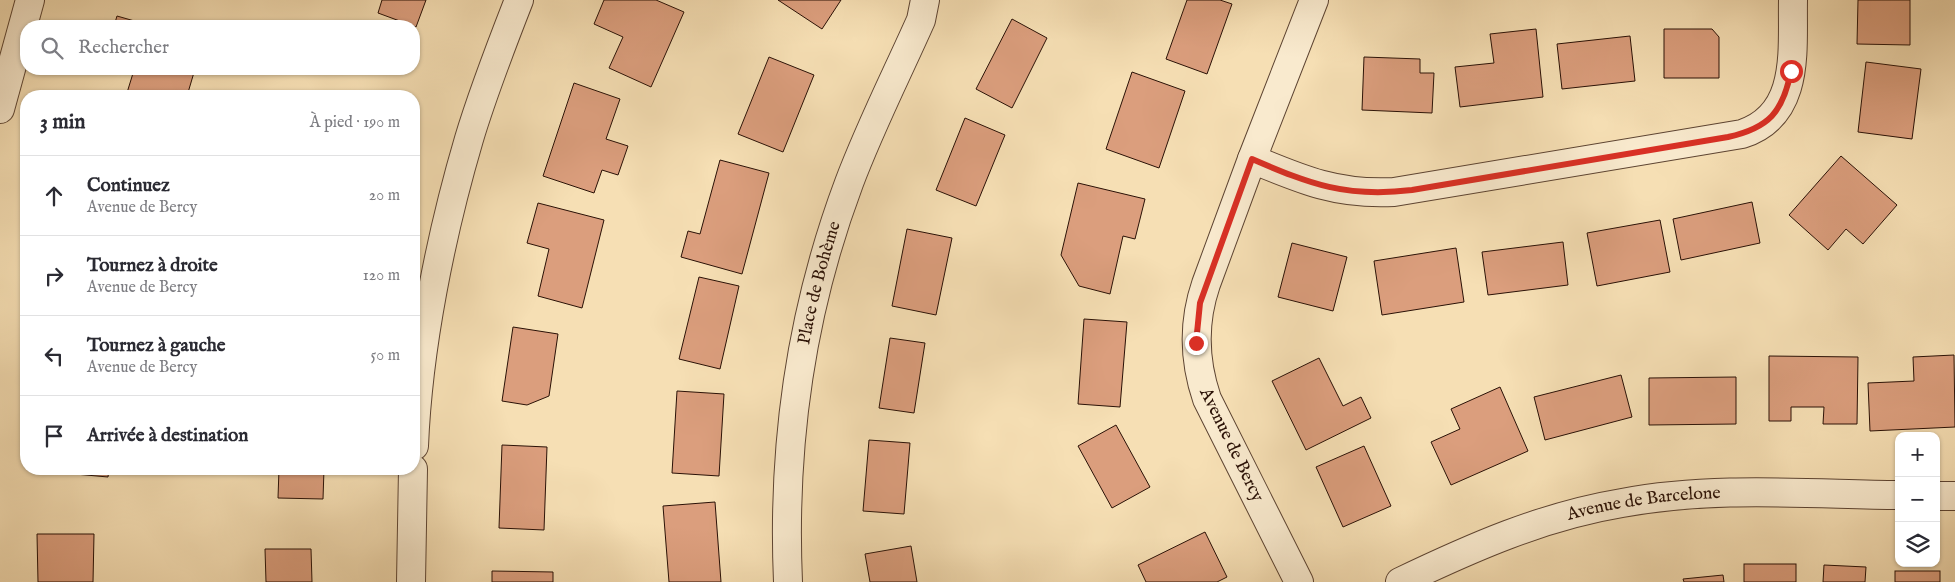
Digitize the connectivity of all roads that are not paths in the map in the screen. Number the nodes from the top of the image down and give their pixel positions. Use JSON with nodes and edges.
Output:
{"nodes":[{"id":1,"x":30,"y":0,"type":"edge"},
{"id":2,"x":519,"y":0,"type":"edge"},
{"id":3,"x":925,"y":0,"type":"edge"},
{"id":4,"x":1314,"y":0,"type":"edge"},
{"id":5,"x":1793,"y":0,"type":"edge"},
{"id":6,"x":24,"y":20,"type":"edge"},
{"id":7,"x":20,"y":36,"type":"edge"},
{"id":8,"x":0,"y":109,"type":"edge"},
{"id":9,"x":1252,"y":159,"type":"junction"},
{"id":10,"x":420,"y":388,"type":"edge"},
{"id":11,"x":413,"y":475,"type":"edge"},
{"id":12,"x":1895,"y":495,"type":"edge"},
{"id":13,"x":1940,"y":496,"type":"edge"},
{"id":14,"x":1955,"y":496,"type":"edge"},
{"id":15,"x":411,"y":582,"type":"edge"},
{"id":16,"x":788,"y":582,"type":"edge"},
{"id":17,"x":1299,"y":582,"type":"edge"},
{"id":18,"x":1400,"y":582,"type":"edge"}],
"edges":[{"from":1,"to":6,"type":"street"},
{"from":2,"to":10,"type":"street"},
{"from":3,"to":16,"type":"street","name":"Place de Bohème"},
{"from":4,"to":9,"type":"street","name":"Avenue de Bercy"},
{"from":5,"to":9,"type":"street"},
{"from":7,"to":8,"type":"street"},
{"from":9,"to":17,"type":"street","name":"Avenue de Bercy"},
{"from":11,"to":15,"type":"street"},
{"from":12,"to":18,"type":"street","name":"Avenue de Barcelone"},
{"from":13,"to":14,"type":"street"}]}
